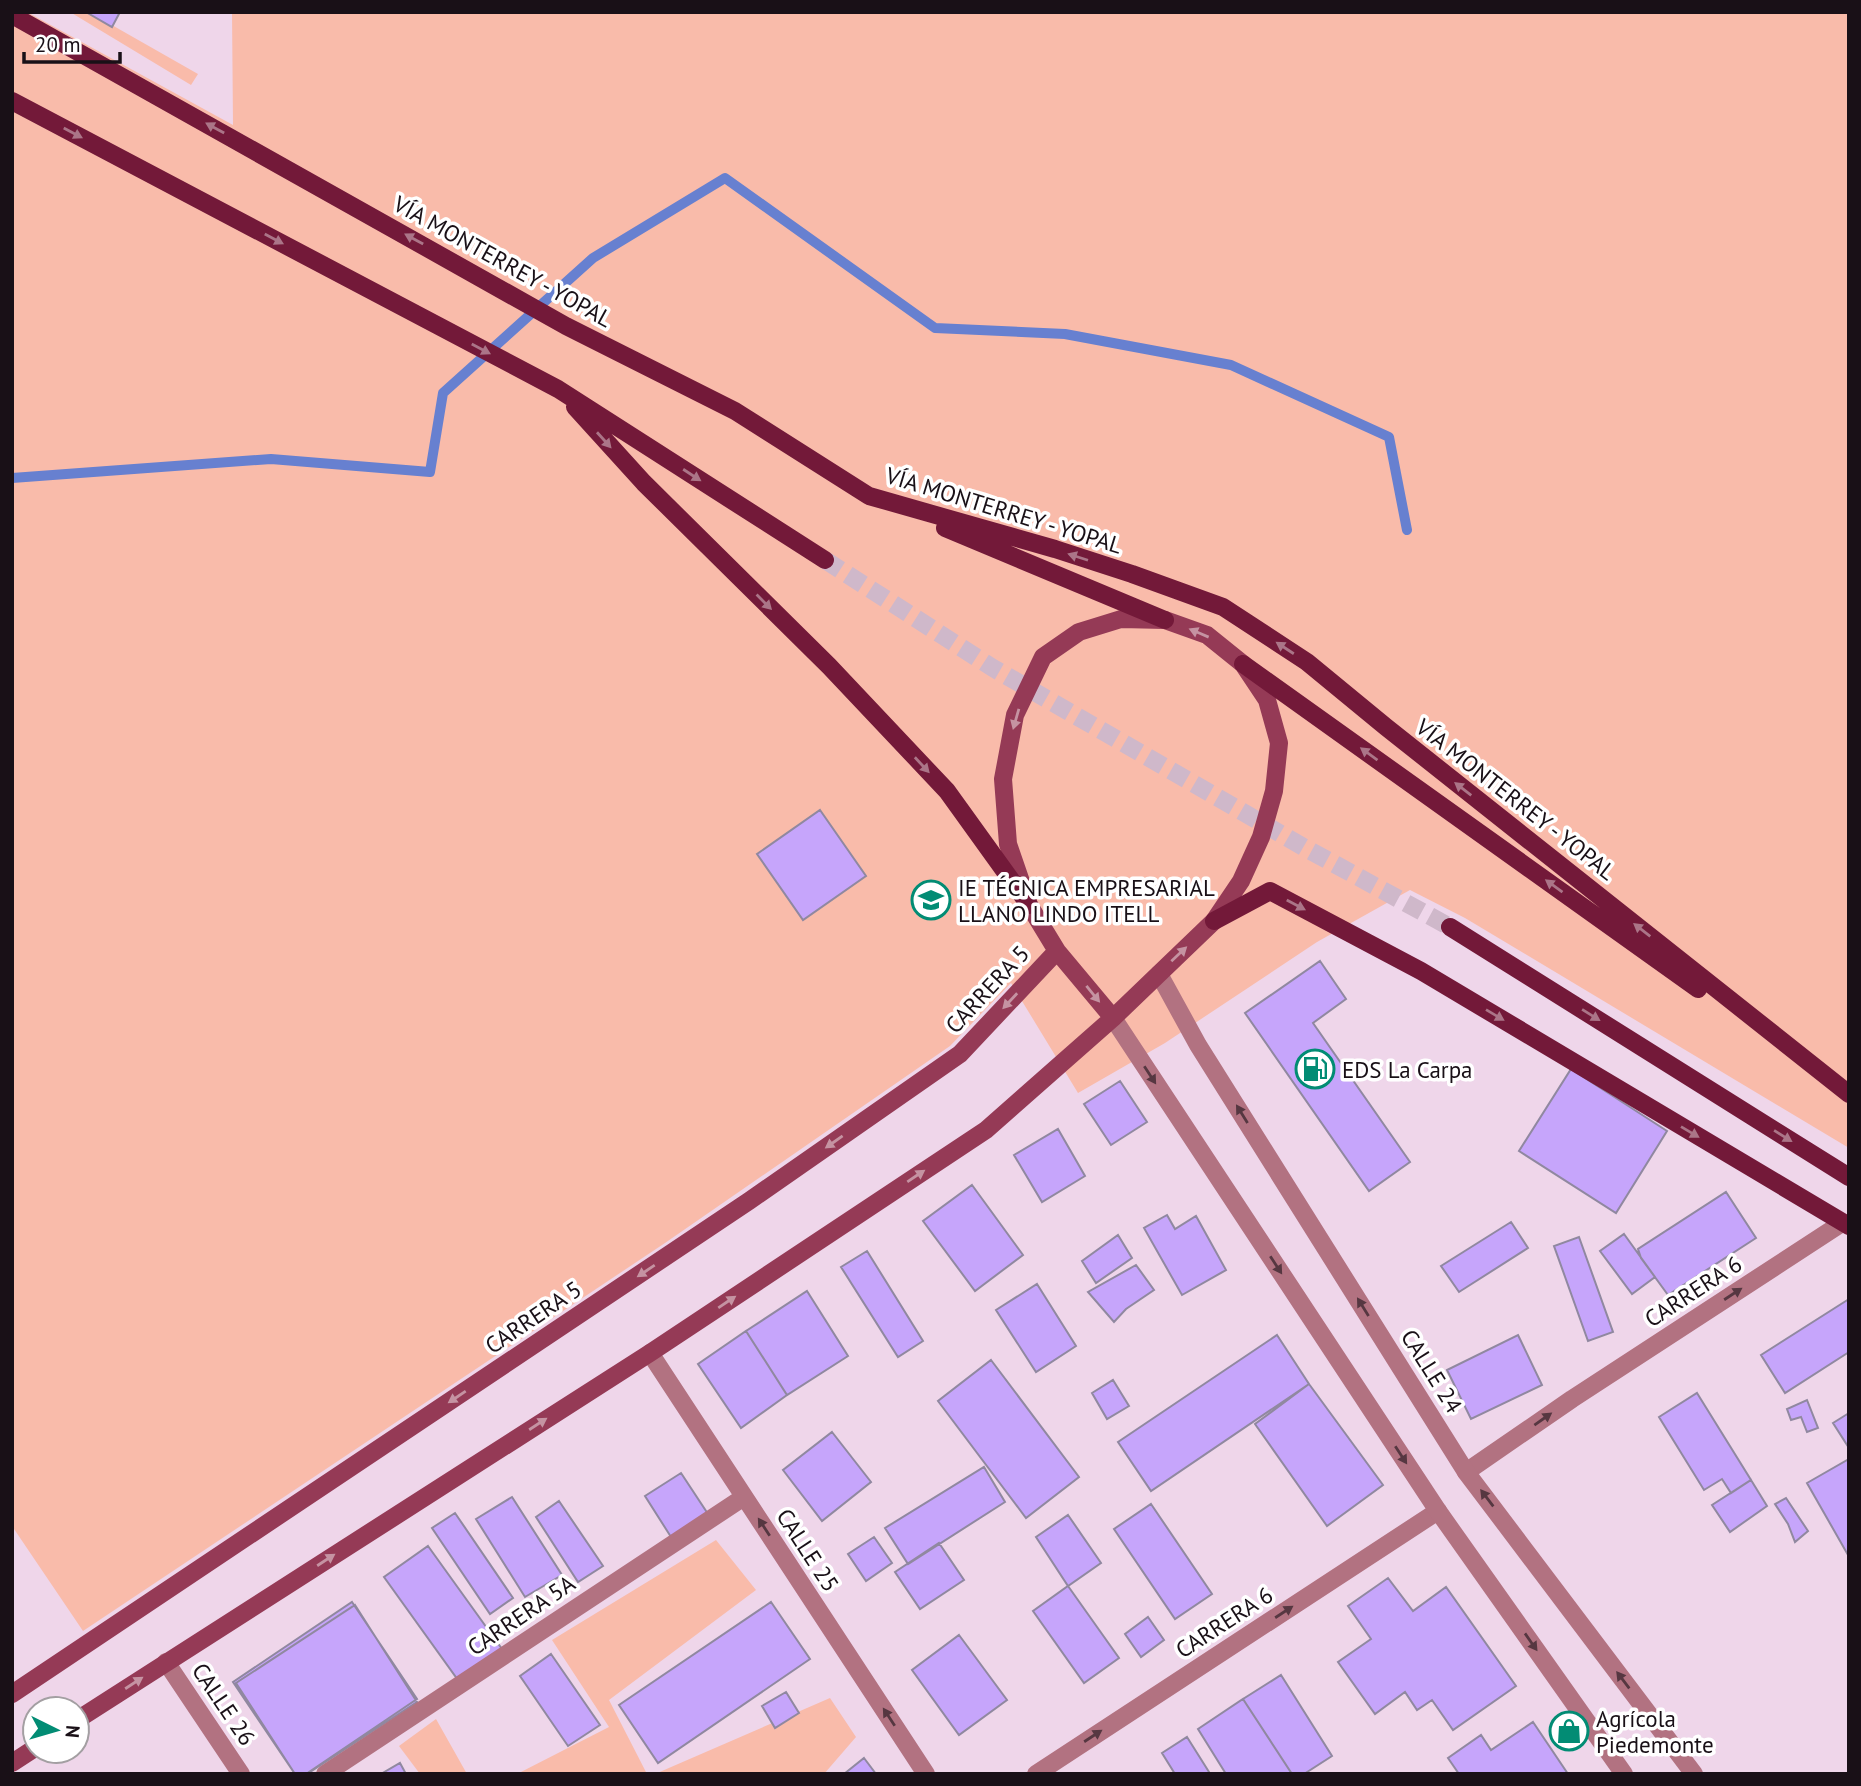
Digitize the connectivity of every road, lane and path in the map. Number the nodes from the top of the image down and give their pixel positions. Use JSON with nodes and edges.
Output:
{"nodes":[{"id":1,"x":12,"y":15,"type":"edge"},
{"id":2,"x":12,"y":101,"type":"edge"},
{"id":3,"x":558,"y":389,"type":"junction"},
{"id":4,"x":869,"y":496,"type":"junction"},
{"id":5,"x":825,"y":560,"type":"tunnel mouth"},
{"id":6,"x":1164,"y":620,"type":"junction"},
{"id":7,"x":1243,"y":664,"type":"junction"},
{"id":8,"x":1029,"y":905,"type":"junction"},
{"id":9,"x":1214,"y":921,"type":"junction"},
{"id":10,"x":1450,"y":927,"type":"tunnel mouth"},
{"id":11,"x":1057,"y":951,"type":"junction"},
{"id":12,"x":1159,"y":974,"type":"junction"},
{"id":13,"x":1113,"y":1018,"type":"junction"},
{"id":14,"x":1849,"y":1096,"type":"edge"},
{"id":15,"x":1849,"y":1177,"type":"edge"},
{"id":16,"x":1846,"y":1225,"type":"edge"},
{"id":17,"x":650,"y":1353,"type":"junction"},
{"id":18,"x":1466,"y":1472,"type":"junction"},
{"id":19,"x":744,"y":1497,"type":"junction"},
{"id":20,"x":1438,"y":1511,"type":"junction"},
{"id":21,"x":166,"y":1661,"type":"junction"},
{"id":22,"x":12,"y":1694,"type":"edge"},
{"id":23,"x":91,"y":1711,"type":"edge"},
{"id":24,"x":241,"y":1774,"type":"edge"},
{"id":25,"x":325,"y":1774,"type":"edge"},
{"id":26,"x":926,"y":1774,"type":"edge"},
{"id":27,"x":1036,"y":1774,"type":"edge"},
{"id":28,"x":1624,"y":1774,"type":"edge"},
{"id":29,"x":1694,"y":1774,"type":"edge"}],
"edges":[{"from":4,"to":1,"type":"main road","name":"VÍA MONTERREY - YOPAL","one_way":true},
{"from":2,"to":3,"type":"main road","one_way":true},
{"from":3,"to":5,"type":"main road","one_way":true},
{"from":3,"to":8,"type":"main road","one_way":true},
{"from":4,"to":6,"type":"main road"},
{"from":14,"to":4,"type":"main road","name":"VÍA MONTERREY - YOPAL","one_way":true},
{"from":7,"to":6,"type":"main road","one_way":true},
{"from":6,"to":8,"type":"main road","one_way":true},
{"from":7,"to":9,"type":"main road"},
{"from":14,"to":7,"type":"main road","one_way":true},
{"from":8,"to":11,"type":"main road"},
{"from":12,"to":9,"type":"main road","one_way":true},
{"from":9,"to":16,"type":"main road","one_way":true},
{"from":10,"to":15,"type":"main road","one_way":true},
{"from":11,"to":13,"type":"main road","one_way":true},
{"from":11,"to":22,"type":"main road","name":"CARRERA 5","one_way":true},
{"from":12,"to":13,"type":"main road"},
{"from":18,"to":12,"type":"street","name":"CALLE 24","one_way":true},
{"from":17,"to":13,"type":"main road","one_way":true},
{"from":13,"to":20,"type":"street","one_way":true},
{"from":18,"to":16,"type":"street","name":"CARRERA 6","one_way":true},
{"from":17,"to":19,"type":"street","name":"CALLE 25"},
{"from":21,"to":17,"type":"main road","one_way":true},
{"from":29,"to":18,"type":"street","name":"CALLE 24","one_way":true},
{"from":19,"to":25,"type":"street","name":"CARRERA 5A"},
{"from":26,"to":19,"type":"street","name":"CALLE 25","one_way":true},
{"from":27,"to":20,"type":"street","name":"CARRERA 6","one_way":true},
{"from":20,"to":28,"type":"street","one_way":true},
{"from":23,"to":21,"type":"main road","one_way":true},
{"from":21,"to":24,"type":"street","name":"CALLE 26"}]}
